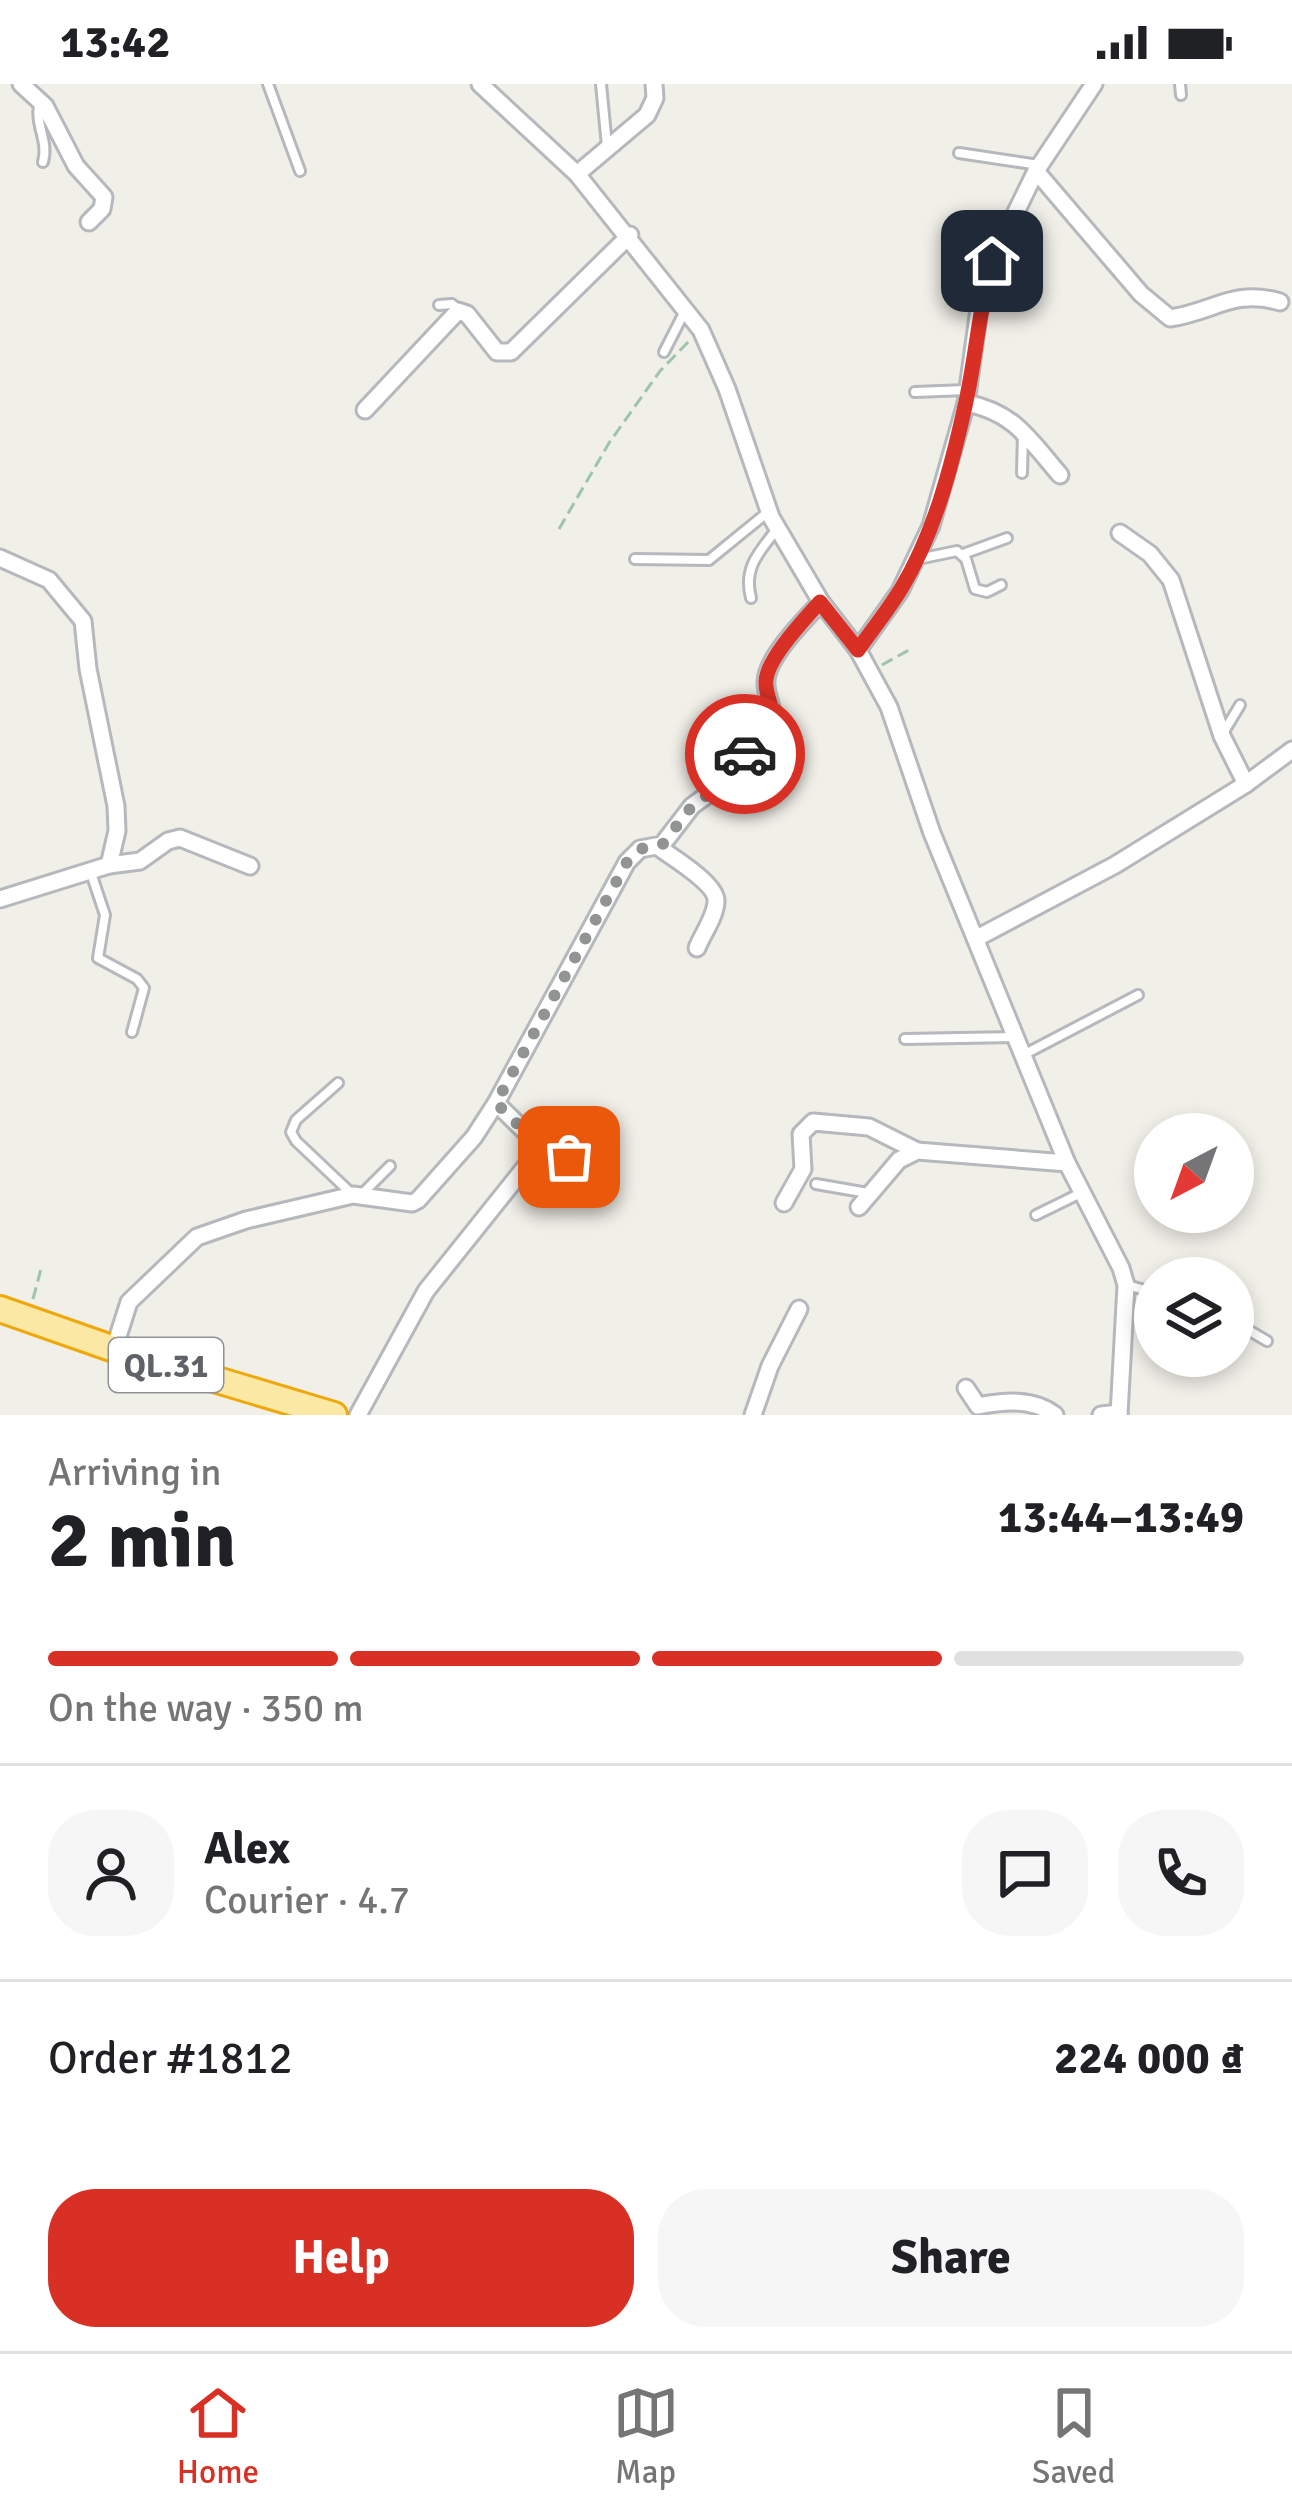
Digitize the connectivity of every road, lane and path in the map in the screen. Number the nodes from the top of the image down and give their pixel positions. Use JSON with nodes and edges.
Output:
{"nodes":[{"id":1,"x":21,"y":84,"type":"edge"},
{"id":2,"x":268,"y":84,"type":"edge"},
{"id":3,"x":480,"y":84,"type":"edge"},
{"id":4,"x":602,"y":84,"type":"edge"},
{"id":5,"x":654,"y":84,"type":"edge"},
{"id":6,"x":1094,"y":84,"type":"edge"},
{"id":7,"x":40,"y":101,"type":"junction"},
{"id":8,"x":607,"y":148,"type":"junction"},
{"id":9,"x":959,"y":153,"type":"dead end"},
{"id":10,"x":43,"y":162,"type":"dead end"},
{"id":11,"x":1038,"y":168,"type":"junction"},
{"id":12,"x":300,"y":171,"type":"dead end"},
{"id":13,"x":578,"y":174,"type":"junction"},
{"id":14,"x":89,"y":223,"type":"dead end"},
{"id":15,"x":630,"y":236,"type":"junction"},
{"id":16,"x":1280,"y":302,"type":"dead end"},
{"id":17,"x":439,"y":305,"type":"dead end"},
{"id":18,"x":687,"y":307,"type":"junction"},
{"id":19,"x":460,"y":311,"type":"junction"},
{"id":20,"x":700,"y":329,"type":"junction"},
{"id":21,"x":664,"y":352,"type":"dead end"},
{"id":22,"x":915,"y":392,"type":"dead end"},
{"id":23,"x":967,"y":396,"type":"junction"},
{"id":24,"x":364,"y":410,"type":"dead end"},
{"id":25,"x":1023,"y":432,"type":"junction"},
{"id":26,"x":1022,"y":473,"type":"dead end"},
{"id":27,"x":1060,"y":475,"type":"dead end"},
{"id":28,"x":769,"y":511,"type":"junction"},
{"id":29,"x":778,"y":528,"type":"junction"},
{"id":30,"x":559,"y":529,"type":"dead end"},
{"id":31,"x":1120,"y":533,"type":"dead end"},
{"id":32,"x":1007,"y":538,"type":"dead end"},
{"id":33,"x":963,"y":554,"type":"junction"},
{"id":34,"x":0,"y":557,"type":"edge"},
{"id":35,"x":635,"y":559,"type":"dead end"},
{"id":36,"x":916,"y":560,"type":"junction"},
{"id":37,"x":1001,"y":585,"type":"dead end"},
{"id":38,"x":752,"y":598,"type":"dead end"},
{"id":39,"x":820,"y":602,"type":"junction"},
{"id":40,"x":858,"y":650,"type":"junction"},
{"id":41,"x":909,"y":650,"type":"dead end"},
{"id":42,"x":870,"y":672,"type":"junction"},
{"id":43,"x":1240,"y":705,"type":"dead end"},
{"id":44,"x":1222,"y":736,"type":"junction"},
{"id":45,"x":1291,"y":753,"type":"edge"},
{"id":46,"x":1246,"y":784,"type":"junction"},
{"id":47,"x":658,"y":847,"type":"junction"},
{"id":48,"x":109,"y":865,"type":"junction"},
{"id":49,"x":250,"y":866,"type":"dead end"},
{"id":50,"x":91,"y":872,"type":"junction"},
{"id":51,"x":0,"y":899,"type":"edge"},
{"id":52,"x":977,"y":938,"type":"junction"},
{"id":53,"x":697,"y":948,"type":"dead end"},
{"id":54,"x":1138,"y":995,"type":"dead end"},
{"id":55,"x":132,"y":1032,"type":"dead end"},
{"id":56,"x":1017,"y":1037,"type":"junction"},
{"id":57,"x":905,"y":1039,"type":"dead end"},
{"id":58,"x":1024,"y":1055,"type":"junction"},
{"id":59,"x":338,"y":1083,"type":"dead end"},
{"id":60,"x":496,"y":1103,"type":"junction"},
{"id":61,"x":593,"y":1128,"type":"dead end"},
{"id":62,"x":550,"y":1149,"type":"junction"},
{"id":63,"x":917,"y":1151,"type":"junction"},
{"id":64,"x":1067,"y":1163,"type":"junction"},
{"id":65,"x":390,"y":1166,"type":"dead end"},
{"id":66,"x":591,"y":1182,"type":"dead end"},
{"id":67,"x":816,"y":1184,"type":"dead end"},
{"id":68,"x":1084,"y":1192,"type":"junction"},
{"id":69,"x":357,"y":1195,"type":"junction"},
{"id":70,"x":864,"y":1200,"type":"joint"},
{"id":71,"x":784,"y":1204,"type":"dead end"},
{"id":72,"x":1036,"y":1215,"type":"dead end"},
{"id":73,"x":41,"y":1269,"type":"dead end"},
{"id":74,"x":1126,"y":1285,"type":"junction"},
{"id":75,"x":1134,"y":1287,"type":"edge"},
{"id":76,"x":0,"y":1309,"type":"edge"},
{"id":77,"x":800,"y":1309,"type":"dead end"},
{"id":78,"x":28,"y":1318,"type":"junction"},
{"id":79,"x":1254,"y":1333,"type":"edge"},
{"id":80,"x":1267,"y":1341,"type":"dead end"},
{"id":81,"x":114,"y":1349,"type":"junction"},
{"id":82,"x":966,"y":1388,"type":"dead end"},
{"id":83,"x":1119,"y":1414,"type":"edge"},
{"id":84,"x":334,"y":1415,"type":"edge"},
{"id":85,"x":358,"y":1415,"type":"edge"},
{"id":86,"x":753,"y":1415,"type":"edge"},
{"id":87,"x":1055,"y":1415,"type":"edge"},
{"id":88,"x":1101,"y":1415,"type":"edge"}],
"edges":[{"from":1,"to":7,"type":"street"},
{"from":2,"to":12,"type":"lane"},
{"from":3,"to":13,"type":"street"},
{"from":4,"to":8,"type":"lane"},
{"from":5,"to":8,"type":"street"},
{"from":6,"to":11,"type":"street"},
{"from":7,"to":10,"type":"lane"},
{"from":7,"to":14,"type":"street"},
{"from":8,"to":13,"type":"street"},
{"from":9,"to":11,"type":"lane"},
{"from":11,"to":16,"type":"street"},
{"from":11,"to":23,"type":"street"},
{"from":13,"to":15,"type":"street"},
{"from":15,"to":18,"type":"street"},
{"from":15,"to":19,"type":"street"},
{"from":17,"to":19,"type":"lane"},
{"from":18,"to":20,"type":"street"},
{"from":18,"to":21,"type":"lane"},
{"from":19,"to":24,"type":"street"},
{"from":20,"to":28,"type":"street"},
{"from":20,"to":30,"type":"path"},
{"from":22,"to":23,"type":"lane"},
{"from":23,"to":25,"type":"street"},
{"from":23,"to":36,"type":"street"},
{"from":25,"to":26,"type":"lane"},
{"from":25,"to":27,"type":"street"},
{"from":28,"to":29,"type":"street"},
{"from":28,"to":35,"type":"lane"},
{"from":29,"to":38,"type":"lane"},
{"from":29,"to":39,"type":"street"},
{"from":31,"to":44,"type":"street"},
{"from":32,"to":33,"type":"lane"},
{"from":33,"to":36,"type":"lane"},
{"from":33,"to":37,"type":"lane"},
{"from":34,"to":48,"type":"street"},
{"from":36,"to":40,"type":"street"},
{"from":39,"to":40,"type":"street"},
{"from":39,"to":47,"type":"street"},
{"from":40,"to":42,"type":"street"},
{"from":41,"to":42,"type":"path"},
{"from":42,"to":52,"type":"street"},
{"from":43,"to":44,"type":"lane"},
{"from":44,"to":46,"type":"street"},
{"from":45,"to":46,"type":"street"},
{"from":46,"to":52,"type":"street"},
{"from":47,"to":53,"type":"street"},
{"from":47,"to":60,"type":"street"},
{"from":48,"to":49,"type":"street"},
{"from":48,"to":50,"type":"street"},
{"from":50,"to":51,"type":"street"},
{"from":50,"to":55,"type":"lane"},
{"from":52,"to":56,"type":"street"},
{"from":54,"to":58,"type":"lane"},
{"from":56,"to":57,"type":"lane"},
{"from":56,"to":58,"type":"street"},
{"from":58,"to":64,"type":"street"},
{"from":59,"to":69,"type":"lane"},
{"from":60,"to":62,"type":"street"},
{"from":60,"to":69,"type":"street"},
{"from":61,"to":62,"type":"lane"},
{"from":62,"to":66,"type":"street"},
{"from":62,"to":85,"type":"street"},
{"from":63,"to":64,"type":"street"},
{"from":63,"to":70,"type":"street"},
{"from":63,"to":71,"type":"street"},
{"from":64,"to":68,"type":"street"},
{"from":65,"to":69,"type":"lane"},
{"from":67,"to":70,"type":"lane"},
{"from":68,"to":72,"type":"lane"},
{"from":68,"to":74,"type":"street"},
{"from":69,"to":81,"type":"street"},
{"from":73,"to":78,"type":"path"},
{"from":74,"to":75,"type":"lane"},
{"from":74,"to":83,"type":"street"},
{"from":76,"to":78,"type":"highway","number":"QL.31"},
{"from":77,"to":86,"type":"street"},
{"from":78,"to":81,"type":"highway","number":"QL.31"},
{"from":79,"to":80,"type":"lane"},
{"from":81,"to":84,"type":"highway","number":"QL.31"},
{"from":82,"to":87,"type":"street"},
{"from":83,"to":88,"type":"street"}]}
